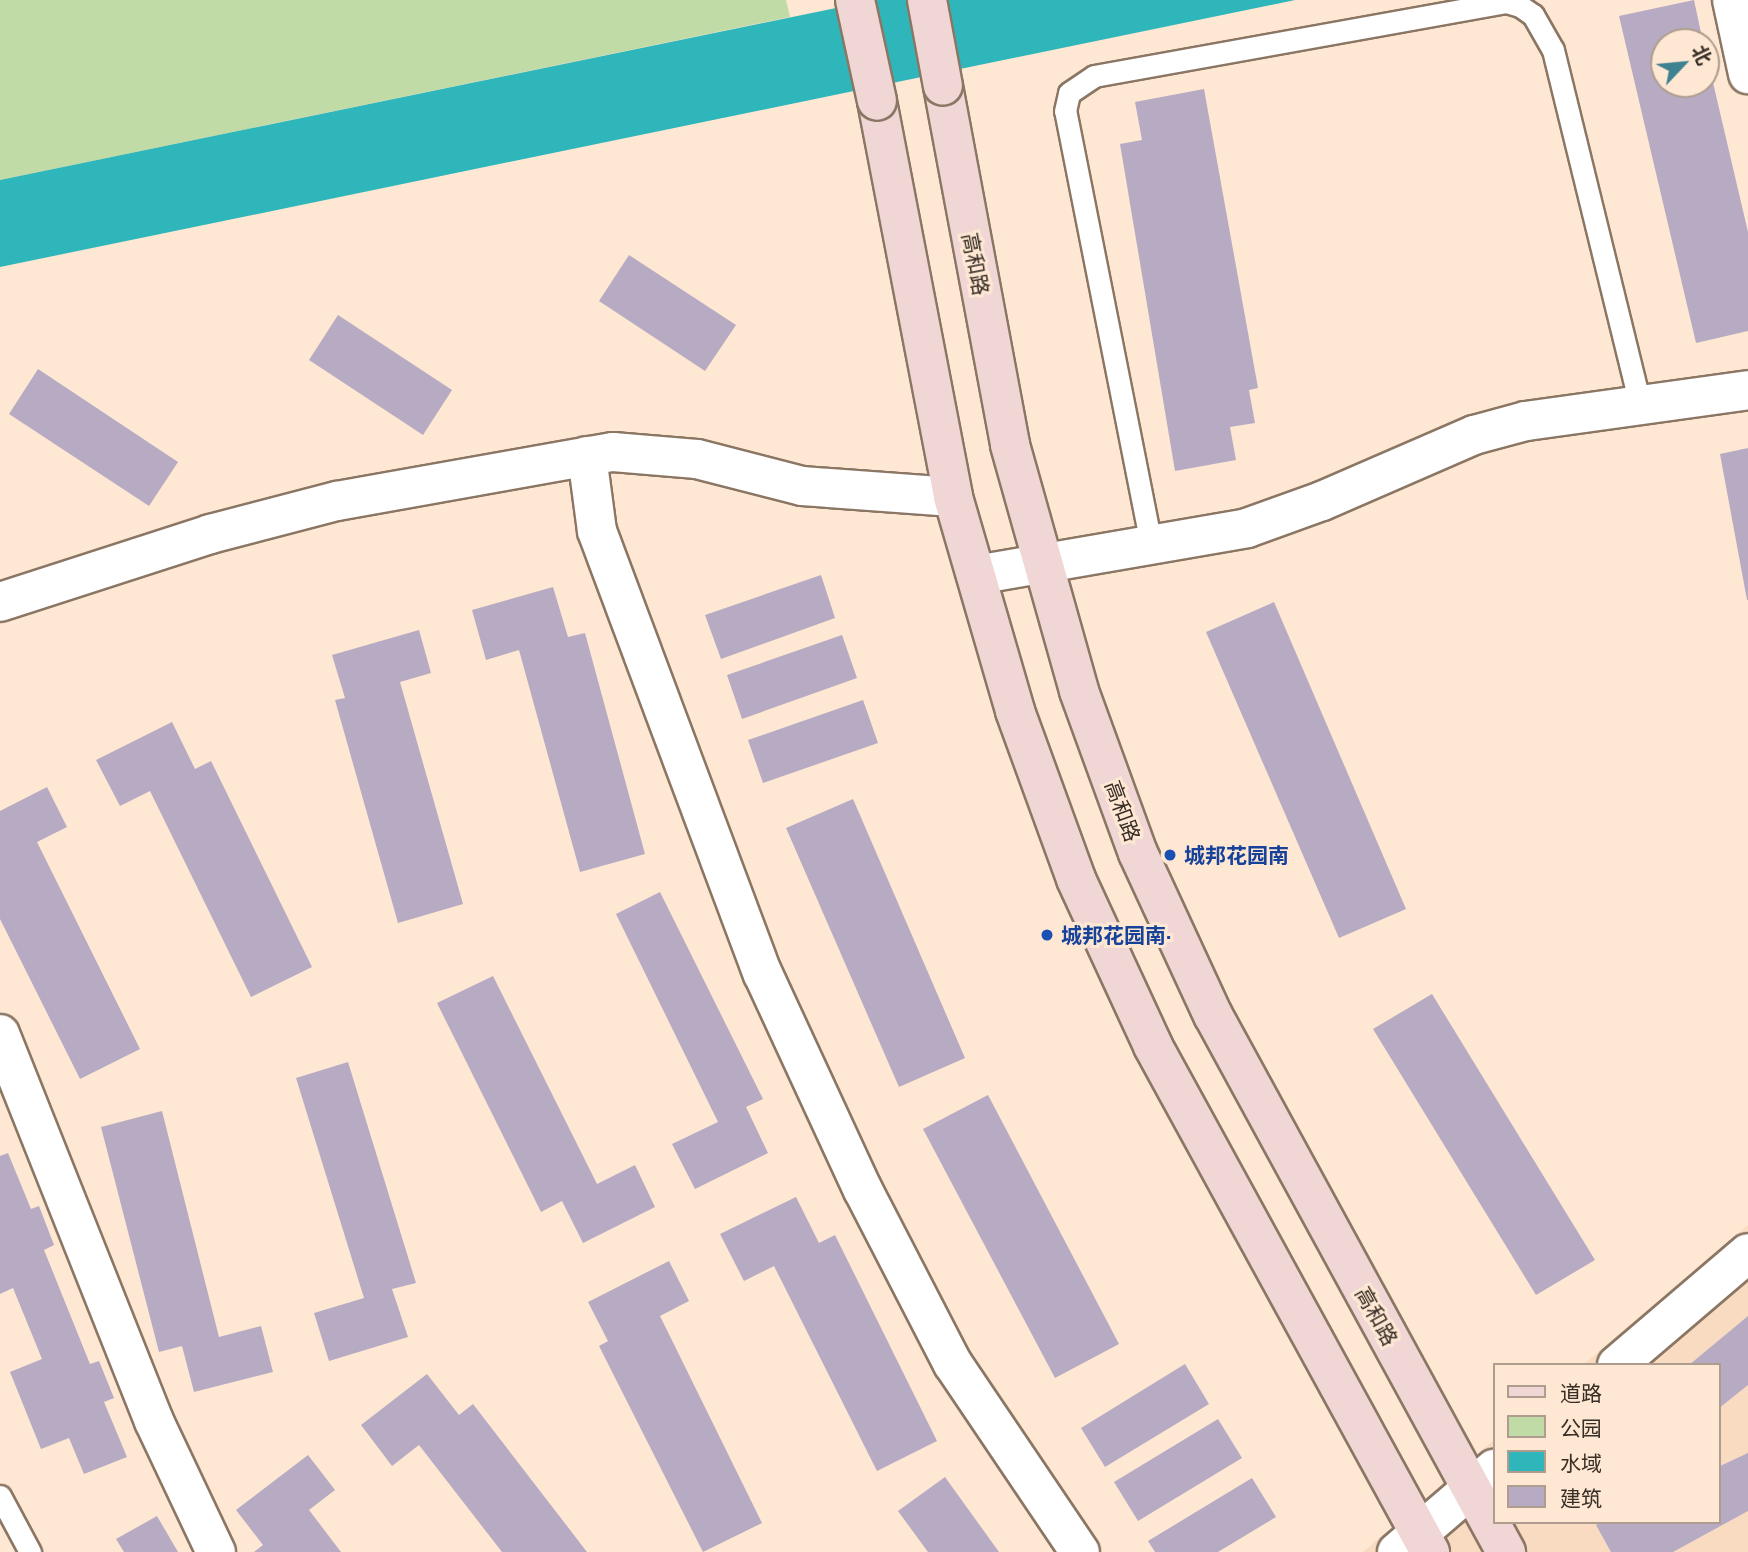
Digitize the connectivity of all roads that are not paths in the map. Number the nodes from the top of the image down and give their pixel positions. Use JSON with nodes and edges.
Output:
{"nodes":[{"id":1,"x":855,"y":0,"type":"edge"},
{"id":2,"x":927,"y":0,"type":"edge"},
{"id":3,"x":1732,"y":0,"type":"edge"},
{"id":4,"x":1748,"y":74,"type":"edge"},
{"id":5,"x":1748,"y":390,"type":"edge"},
{"id":6,"x":1640,"y":405,"type":"junction"},
{"id":7,"x":587,"y":456,"type":"junction"},
{"id":8,"x":953,"y":497,"type":"junction"},
{"id":9,"x":1151,"y":544,"type":"junction"},
{"id":10,"x":1043,"y":561,"type":"junction"},
{"id":11,"x":976,"y":575,"type":"junction"},
{"id":12,"x":0,"y":602,"type":"edge"},
{"id":13,"x":0,"y":1034,"type":"edge"},
{"id":14,"x":1748,"y":1253,"type":"edge"},
{"id":15,"x":1619,"y":1363,"type":"edge"},
{"id":16,"x":1483,"y":1479,"type":"edge"},
{"id":17,"x":0,"y":1485,"type":"edge"},
{"id":18,"x":4,"y":1502,"type":"edge"},
{"id":19,"x":1492,"y":1508,"type":"edge"},
{"id":20,"x":1497,"y":1524,"type":"edge"},
{"id":21,"x":1415,"y":1546,"type":"edge"},
{"id":22,"x":30,"y":1552,"type":"edge"},
{"id":23,"x":216,"y":1552,"type":"edge"},
{"id":24,"x":1080,"y":1552,"type":"edge"},
{"id":25,"x":1506,"y":1552,"type":"edge"}],
"edges":[{"from":1,"to":8,"type":"main road","bridge":true},
{"from":2,"to":10,"type":"main road","name":"高和路","bridge":true},
{"from":3,"to":4,"type":"street"},
{"from":5,"to":6,"type":"street"},
{"from":6,"to":9,"type":"street"},
{"from":6,"to":9,"type":"lane"},
{"from":7,"to":8,"type":"street"},
{"from":7,"to":12,"type":"street"},
{"from":7,"to":24,"type":"street"},
{"from":8,"to":11,"type":"main road"},
{"from":9,"to":10,"type":"street"},
{"from":10,"to":11,"type":"street"},
{"from":10,"to":16,"type":"main road","name":"高和路"},
{"from":11,"to":21,"type":"main road"},
{"from":13,"to":23,"type":"street"},
{"from":14,"to":15,"type":"street"},
{"from":16,"to":19,"type":"main road","name":"高和路"},
{"from":16,"to":21,"type":"street"},
{"from":17,"to":18,"type":"lane"},
{"from":18,"to":22,"type":"lane"},
{"from":20,"to":25,"type":"main road","name":"高和路"}]}
